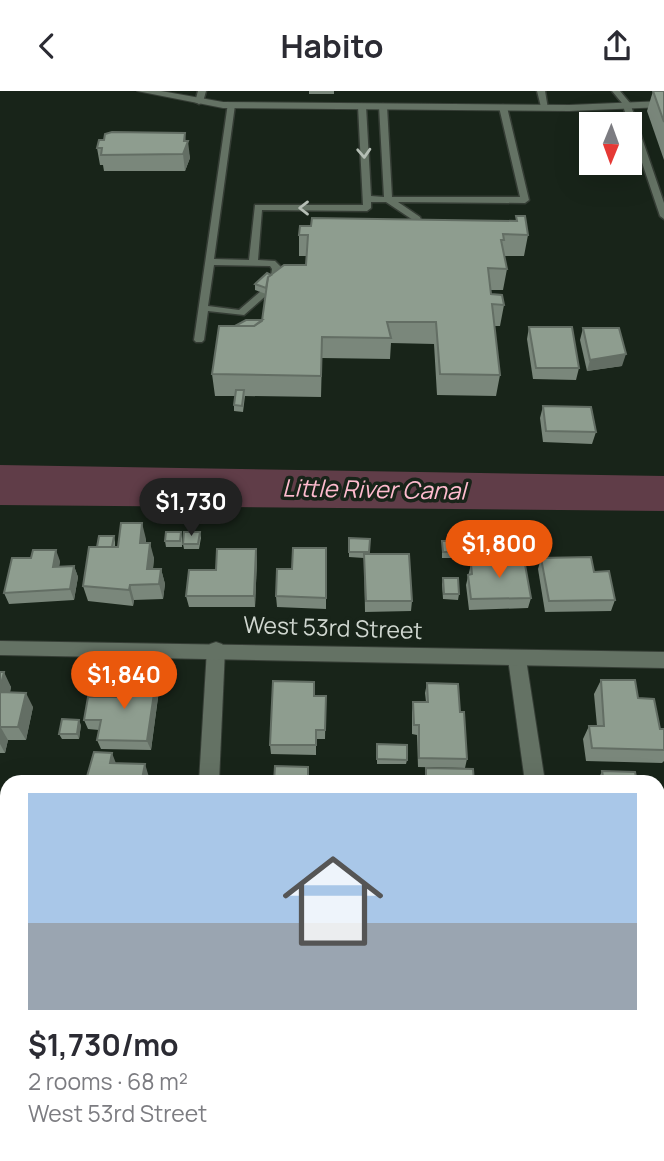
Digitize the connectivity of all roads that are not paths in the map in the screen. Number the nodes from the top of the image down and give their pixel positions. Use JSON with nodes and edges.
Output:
{"nodes":[{"id":1,"x":142,"y":91,"type":"edge"},
{"id":2,"x":361,"y":91,"type":"edge"},
{"id":3,"x":382,"y":91,"type":"edge"},
{"id":4,"x":541,"y":91,"type":"edge"},
{"id":5,"x":616,"y":91,"type":"edge"},
{"id":6,"x":185,"y":95,"type":"edge"},
{"id":7,"x":200,"y":97,"type":"edge"},
{"id":8,"x":626,"y":103,"type":"junction"},
{"id":9,"x":664,"y":104,"type":"edge"},
{"id":10,"x":231,"y":105,"type":"junction"},
{"id":11,"x":362,"y":106,"type":"junction"},
{"id":12,"x":383,"y":106,"type":"junction"},
{"id":13,"x":503,"y":107,"type":"junction"},
{"id":14,"x":545,"y":107,"type":"junction"},
{"id":15,"x":388,"y":199,"type":"junction"},
{"id":16,"x":367,"y":204,"type":"junction"},
{"id":17,"x":664,"y":215,"type":"edge"},
{"id":18,"x":359,"y":218,"type":"edge"},
{"id":19,"x":405,"y":235,"type":"edge"},
{"id":20,"x":209,"y":262,"type":"junction"},
{"id":21,"x":253,"y":263,"type":"junction"},
{"id":22,"x":275,"y":283,"type":"edge"},
{"id":23,"x":264,"y":293,"type":"edge"},
{"id":24,"x":204,"y":308,"type":"junction"},
{"id":25,"x":199,"y":341,"type":"dead end"},
{"id":26,"x":0,"y":648,"type":"edge"},
{"id":27,"x":216,"y":649,"type":"junction"},
{"id":28,"x":517,"y":659,"type":"junction"},
{"id":29,"x":664,"y":660,"type":"edge"},
{"id":30,"x":209,"y":775,"type":"edge"},
{"id":31,"x":534,"y":775,"type":"edge"}],
"edges":[{"from":1,"to":6,"type":"street"},
{"from":2,"to":11,"type":"street"},
{"from":3,"to":12,"type":"street"},
{"from":4,"to":14,"type":"lane"},
{"from":5,"to":8,"type":"lane"},
{"from":6,"to":7,"type":"street"},
{"from":7,"to":10,"type":"street"},
{"from":8,"to":9,"type":"street"},
{"from":8,"to":14,"type":"street"},
{"from":8,"to":17,"type":"lane"},
{"from":10,"to":11,"type":"street"},
{"from":10,"to":20,"type":"lane"},
{"from":11,"to":12,"type":"street"},
{"from":11,"to":16,"type":"lane","one_way":true},
{"from":12,"to":13,"type":"street"},
{"from":12,"to":15,"type":"lane"},
{"from":13,"to":14,"type":"street"},
{"from":13,"to":15,"type":"lane"},
{"from":15,"to":16,"type":"lane"},
{"from":15,"to":19,"type":"lane"},
{"from":16,"to":18,"type":"lane"},
{"from":16,"to":21,"type":"lane","one_way":true},
{"from":20,"to":21,"type":"lane"},
{"from":20,"to":24,"type":"lane"},
{"from":21,"to":22,"type":"lane"},
{"from":23,"to":24,"type":"lane"},
{"from":24,"to":25,"type":"lane"},
{"from":26,"to":27,"type":"street","name":"West 53rd Street"},
{"from":27,"to":28,"type":"street","name":"West 53rd Street"},
{"from":27,"to":30,"type":"street"},
{"from":28,"to":29,"type":"street","name":"West 53rd Street"},
{"from":28,"to":31,"type":"street"}]}
